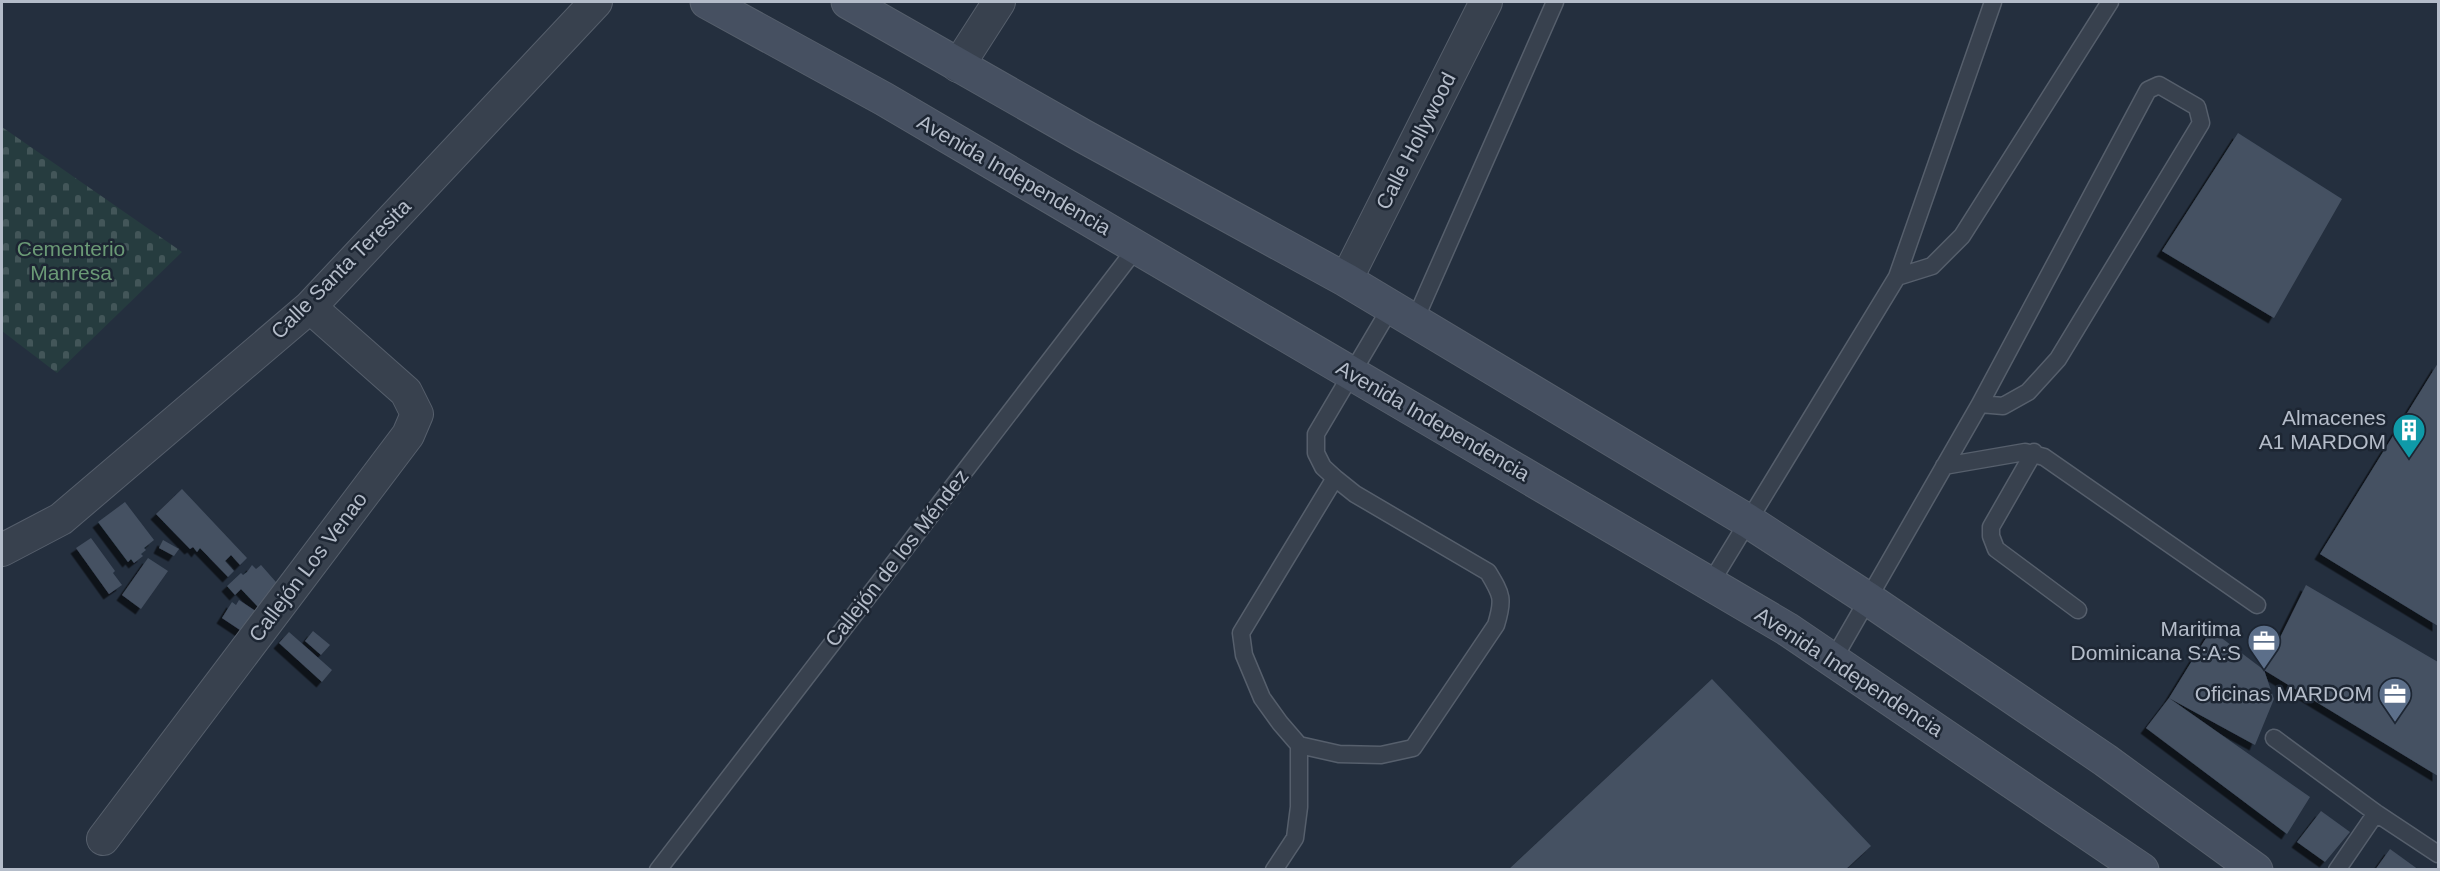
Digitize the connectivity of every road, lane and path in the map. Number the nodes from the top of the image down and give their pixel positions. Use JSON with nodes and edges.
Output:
{"nodes":[{"id":1,"x":596,"y":2,"type":"edge"},
{"id":2,"x":706,"y":2,"type":"edge"},
{"id":3,"x":848,"y":2,"type":"edge"},
{"id":4,"x":999,"y":2,"type":"edge"},
{"id":5,"x":1486,"y":2,"type":"edge"},
{"id":6,"x":1555,"y":2,"type":"edge"},
{"id":7,"x":1993,"y":2,"type":"edge"},
{"id":8,"x":2110,"y":2,"type":"edge"},
{"id":9,"x":958,"y":66,"type":"junction"},
{"id":10,"x":1137,"y":248,"type":"junction"},
{"id":11,"x":1897,"y":277,"type":"junction"},
{"id":12,"x":1346,"y":280,"type":"junction"},
{"id":13,"x":310,"y":307,"type":"junction"},
{"id":14,"x":1403,"y":314,"type":"junction"},
{"id":15,"x":1352,"y":374,"type":"junction"},
{"id":16,"x":1980,"y":404,"type":"junction"},
{"id":17,"x":2034,"y":452,"type":"junction"},
{"id":18,"x":1944,"y":466,"type":"junction"},
{"id":19,"x":1335,"y":478,"type":"junction"},
{"id":20,"x":1748,"y":521,"type":"junction"},
{"id":21,"x":2,"y":550,"type":"edge"},
{"id":22,"x":1710,"y":584,"type":"junction"},
{"id":23,"x":1868,"y":599,"type":"junction"},
{"id":24,"x":2258,"y":605,"type":"dead end"},
{"id":25,"x":2078,"y":610,"type":"dead end"},
{"id":26,"x":1833,"y":660,"type":"junction"},
{"id":27,"x":2274,"y":738,"type":"dead end"},
{"id":28,"x":1299,"y":745,"type":"junction"},
{"id":29,"x":2376,"y":813,"type":"junction"},
{"id":30,"x":103,"y":839,"type":"dead end"},
{"id":31,"x":2439,"y":854,"type":"edge"},
{"id":32,"x":658,"y":870,"type":"edge"},
{"id":33,"x":1274,"y":870,"type":"edge"},
{"id":34,"x":2142,"y":870,"type":"edge"},
{"id":35,"x":2256,"y":870,"type":"edge"},
{"id":36,"x":2337,"y":870,"type":"edge"}],
"edges":[{"from":1,"to":13,"type":"street","name":"Calle Santa Teresita"},
{"from":2,"to":10,"type":"street","name":"Avenida Independencia"},
{"from":3,"to":9,"type":"street"},
{"from":4,"to":9,"type":"street"},
{"from":5,"to":12,"type":"street","name":"Calle Hollywood"},
{"from":6,"to":14,"type":"lane"},
{"from":7,"to":11,"type":"lane"},
{"from":8,"to":11,"type":"lane"},
{"from":9,"to":12,"type":"street"},
{"from":10,"to":15,"type":"street","name":"Avenida Independencia"},
{"from":10,"to":32,"type":"lane","name":"Callejón de los Méndez"},
{"from":11,"to":20,"type":"lane"},
{"from":12,"to":14,"type":"street"},
{"from":13,"to":21,"type":"street","name":"Calle Santa Teresita"},
{"from":13,"to":30,"type":"street","name":"Callejón Los Venao"},
{"from":14,"to":15,"type":"lane"},
{"from":14,"to":20,"type":"street"},
{"from":15,"to":19,"type":"lane"},
{"from":15,"to":22,"type":"street","name":"Avenida Independencia"},
{"from":16,"to":16,"type":"lane"},
{"from":16,"to":18,"type":"lane"},
{"from":17,"to":18,"type":"lane"},
{"from":17,"to":24,"type":"lane"},
{"from":17,"to":25,"type":"lane"},
{"from":18,"to":23,"type":"lane"},
{"from":19,"to":28,"type":"lane"},
{"from":19,"to":28,"type":"lane"},
{"from":20,"to":22,"type":"lane"},
{"from":20,"to":23,"type":"street"},
{"from":22,"to":26,"type":"street","name":"Avenida Independencia"},
{"from":23,"to":26,"type":"lane"},
{"from":23,"to":35,"type":"street"},
{"from":26,"to":34,"type":"street","name":"Avenida Independencia"},
{"from":27,"to":29,"type":"lane"},
{"from":28,"to":33,"type":"lane"},
{"from":29,"to":31,"type":"lane"},
{"from":29,"to":36,"type":"lane"}]}
